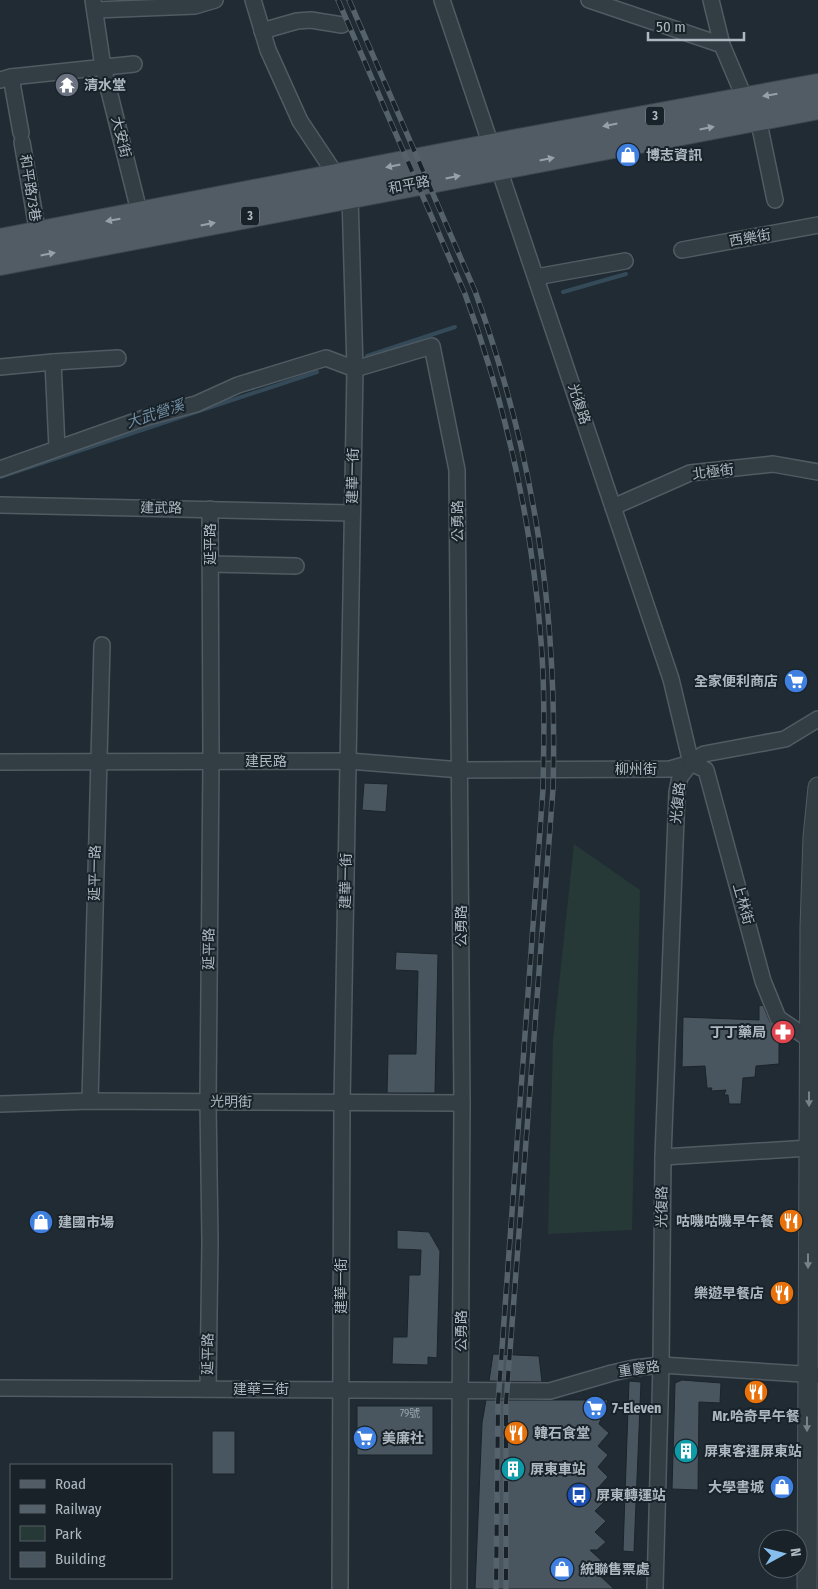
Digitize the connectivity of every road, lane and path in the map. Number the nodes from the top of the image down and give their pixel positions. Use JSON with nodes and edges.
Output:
{"nodes":[{"id":1,"x":215,"y":0,"type":"edge"},
{"id":2,"x":253,"y":0,"type":"edge"},
{"id":3,"x":442,"y":0,"type":"edge"},
{"id":4,"x":589,"y":0,"type":"edge"},
{"id":5,"x":711,"y":0,"type":"edge"},
{"id":6,"x":94,"y":5,"type":"edge"},
{"id":7,"x":342,"y":25,"type":"dead end"},
{"id":8,"x":262,"y":31,"type":"junction"},
{"id":9,"x":722,"y":45,"type":"junction"},
{"id":10,"x":134,"y":64,"type":"dead end"},
{"id":11,"x":103,"y":67,"type":"junction"},
{"id":12,"x":5,"y":78,"type":"edge"},
{"id":13,"x":818,"y":86,"type":"edge"},
{"id":14,"x":744,"y":99,"type":"junction"},
{"id":15,"x":818,"y":107,"type":"edge"},
{"id":16,"x":758,"y":118,"type":"junction"},
{"id":17,"x":496,"y":157,"type":"junction"},
{"id":18,"x":344,"y":186,"type":"junction"},
{"id":19,"x":775,"y":200,"type":"dead end"},
{"id":20,"x":140,"y":215,"type":"junction"},
{"id":21,"x":818,"y":225,"type":"edge"},
{"id":22,"x":38,"y":234,"type":"junction"},
{"id":23,"x":0,"y":241,"type":"edge"},
{"id":24,"x":682,"y":250,"type":"dead end"},
{"id":25,"x":625,"y":261,"type":"dead end"},
{"id":26,"x":0,"y":263,"type":"edge"},
{"id":27,"x":536,"y":277,"type":"junction"},
{"id":28,"x":118,"y":358,"type":"dead end"},
{"id":29,"x":53,"y":362,"type":"junction"},
{"id":30,"x":0,"y":367,"type":"edge"},
{"id":31,"x":355,"y":369,"type":"junction"},
{"id":32,"x":57,"y":448,"type":"junction"},
{"id":33,"x":0,"y":468,"type":"edge"},
{"id":34,"x":818,"y":472,"type":"edge"},
{"id":35,"x":0,"y":505,"type":"edge"},
{"id":36,"x":613,"y":507,"type":"junction"},
{"id":37,"x":210,"y":509,"type":"junction"},
{"id":38,"x":352,"y":512,"type":"junction"},
{"id":39,"x":210,"y":564,"type":"junction"},
{"id":40,"x":296,"y":566,"type":"dead end"},
{"id":41,"x":102,"y":645,"type":"dead end"},
{"id":42,"x":818,"y":719,"type":"edge"},
{"id":43,"x":211,"y":761,"type":"junction"},
{"id":44,"x":349,"y":761,"type":"junction"},
{"id":45,"x":0,"y":762,"type":"edge"},
{"id":46,"x":691,"y":762,"type":"junction"},
{"id":47,"x":98,"y":763,"type":"junction"},
{"id":48,"x":461,"y":770,"type":"junction"},
{"id":49,"x":532,"y":770,"type":"joint"},
{"id":50,"x":818,"y":787,"type":"edge"},
{"id":51,"x":814,"y":926,"type":"edge"},
{"id":52,"x":810,"y":1039,"type":"junction"},
{"id":53,"x":90,"y":1101,"type":"junction"},
{"id":54,"x":208,"y":1102,"type":"junction"},
{"id":55,"x":462,"y":1103,"type":"junction"},
{"id":56,"x":0,"y":1104,"type":"edge"},
{"id":57,"x":342,"y":1104,"type":"junction"},
{"id":58,"x":813,"y":1146,"type":"edge"},
{"id":59,"x":663,"y":1157,"type":"junction"},
{"id":60,"x":661,"y":1365,"type":"junction"},
{"id":61,"x":813,"y":1375,"type":"edge"},
{"id":62,"x":0,"y":1388,"type":"edge"},
{"id":63,"x":208,"y":1389,"type":"junction"},
{"id":64,"x":341,"y":1389,"type":"junction"},
{"id":65,"x":461,"y":1390,"type":"junction"},
{"id":66,"x":340,"y":1589,"type":"edge"},
{"id":67,"x":459,"y":1589,"type":"edge"},
{"id":68,"x":655,"y":1589,"type":"edge"},
{"id":69,"x":806,"y":1589,"type":"edge"}],
"edges":[{"from":1,"to":6,"type":"street"},
{"from":2,"to":8,"type":"street"},
{"from":3,"to":17,"type":"street","name":"光復路"},
{"from":4,"to":9,"type":"street"},
{"from":5,"to":9,"type":"street"},
{"from":6,"to":11,"type":"street","name":"大安街"},
{"from":7,"to":8,"type":"street"},
{"from":8,"to":18,"type":"street"},
{"from":9,"to":14,"type":"street"},
{"from":10,"to":11,"type":"street"},
{"from":11,"to":12,"type":"street"},
{"from":11,"to":20,"type":"street","name":"大安街"},
{"from":12,"to":22,"type":"street","name":"和平路73巷"},
{"from":13,"to":14,"type":"main road","name":"和平路","number":"3","one_way":true},
{"from":14,"to":17,"type":"main road","name":"和平路","number":"3","one_way":true},
{"from":15,"to":16,"type":"main road","name":"和平路","number":"3"},
{"from":17,"to":16,"type":"main road","name":"和平路","number":"3","one_way":true},
{"from":16,"to":19,"type":"street"},
{"from":17,"to":18,"type":"main road","name":"和平路","number":"3"},
{"from":17,"to":27,"type":"street","name":"光復路"},
{"from":18,"to":20,"type":"main road","name":"和平路","number":"3"},
{"from":26,"to":18,"type":"main road","name":"和平路","number":"3","one_way":true},
{"from":18,"to":31,"type":"street","name":"建華一街"},
{"from":20,"to":22,"type":"main road","name":"和平路","number":"3","one_way":true},
{"from":21,"to":24,"type":"street","name":"西樂街"},
{"from":22,"to":23,"type":"main road","name":"和平路","number":"3"},
{"from":25,"to":27,"type":"street"},
{"from":27,"to":36,"type":"street","name":"光復路"},
{"from":28,"to":29,"type":"street"},
{"from":29,"to":30,"type":"street"},
{"from":29,"to":32,"type":"street"},
{"from":31,"to":32,"type":"street"},
{"from":31,"to":38,"type":"street","name":"建華一街"},
{"from":31,"to":48,"type":"street","name":"公勇路"},
{"from":32,"to":33,"type":"street"},
{"from":34,"to":36,"type":"street","name":"北極街"},
{"from":35,"to":37,"type":"street","name":"建武路"},
{"from":36,"to":46,"type":"street","name":"光復路"},
{"from":37,"to":38,"type":"street","name":"建武路"},
{"from":37,"to":39,"type":"street","name":"延平路"},
{"from":38,"to":44,"type":"street","name":"建華一街"},
{"from":39,"to":40,"type":"street"},
{"from":39,"to":43,"type":"street","name":"延平路"},
{"from":41,"to":47,"type":"street","name":"延平一路"},
{"from":42,"to":46,"type":"street","name":"柳州街"},
{"from":43,"to":44,"type":"street","name":"建民路"},
{"from":43,"to":47,"type":"street","name":"建民路"},
{"from":43,"to":54,"type":"street","name":"延平路"},
{"from":44,"to":48,"type":"street","name":"建民路"},
{"from":44,"to":57,"type":"street","name":"建華一街"},
{"from":45,"to":47,"type":"street","name":"建民路"},
{"from":46,"to":49,"type":"street","name":"柳州街"},
{"from":46,"to":52,"type":"street","name":"上林街"},
{"from":46,"to":59,"type":"street","name":"光復路"},
{"from":47,"to":53,"type":"street","name":"延平一路"},
{"from":48,"to":49,"type":"street","name":"建民路"},
{"from":48,"to":55,"type":"street","name":"公勇路"},
{"from":50,"to":51,"type":"street"},
{"from":51,"to":52,"type":"street"},
{"from":52,"to":58,"type":"street","one_way":true},
{"from":53,"to":54,"type":"street","name":"光明街"},
{"from":53,"to":56,"type":"street","name":"光明街"},
{"from":54,"to":57,"type":"street","name":"光明街"},
{"from":54,"to":63,"type":"street","name":"延平路"},
{"from":55,"to":57,"type":"street","name":"光明街"},
{"from":55,"to":65,"type":"street","name":"公勇路"},
{"from":57,"to":64,"type":"street","name":"建華一街"},
{"from":58,"to":59,"type":"street"},
{"from":58,"to":61,"type":"street","one_way":true},
{"from":59,"to":60,"type":"street","name":"光復路"},
{"from":60,"to":61,"type":"street","name":"重慶路"},
{"from":60,"to":65,"type":"street","name":"重慶路"},
{"from":60,"to":68,"type":"street","name":"光復路"},
{"from":61,"to":69,"type":"street","one_way":true},
{"from":62,"to":63,"type":"street","name":"建華三街"},
{"from":63,"to":64,"type":"street","name":"建華三街"},
{"from":64,"to":65,"type":"street","name":"建華三街"},
{"from":64,"to":66,"type":"street","name":"建華一街"},
{"from":65,"to":67,"type":"street","name":"公勇路"}]}
